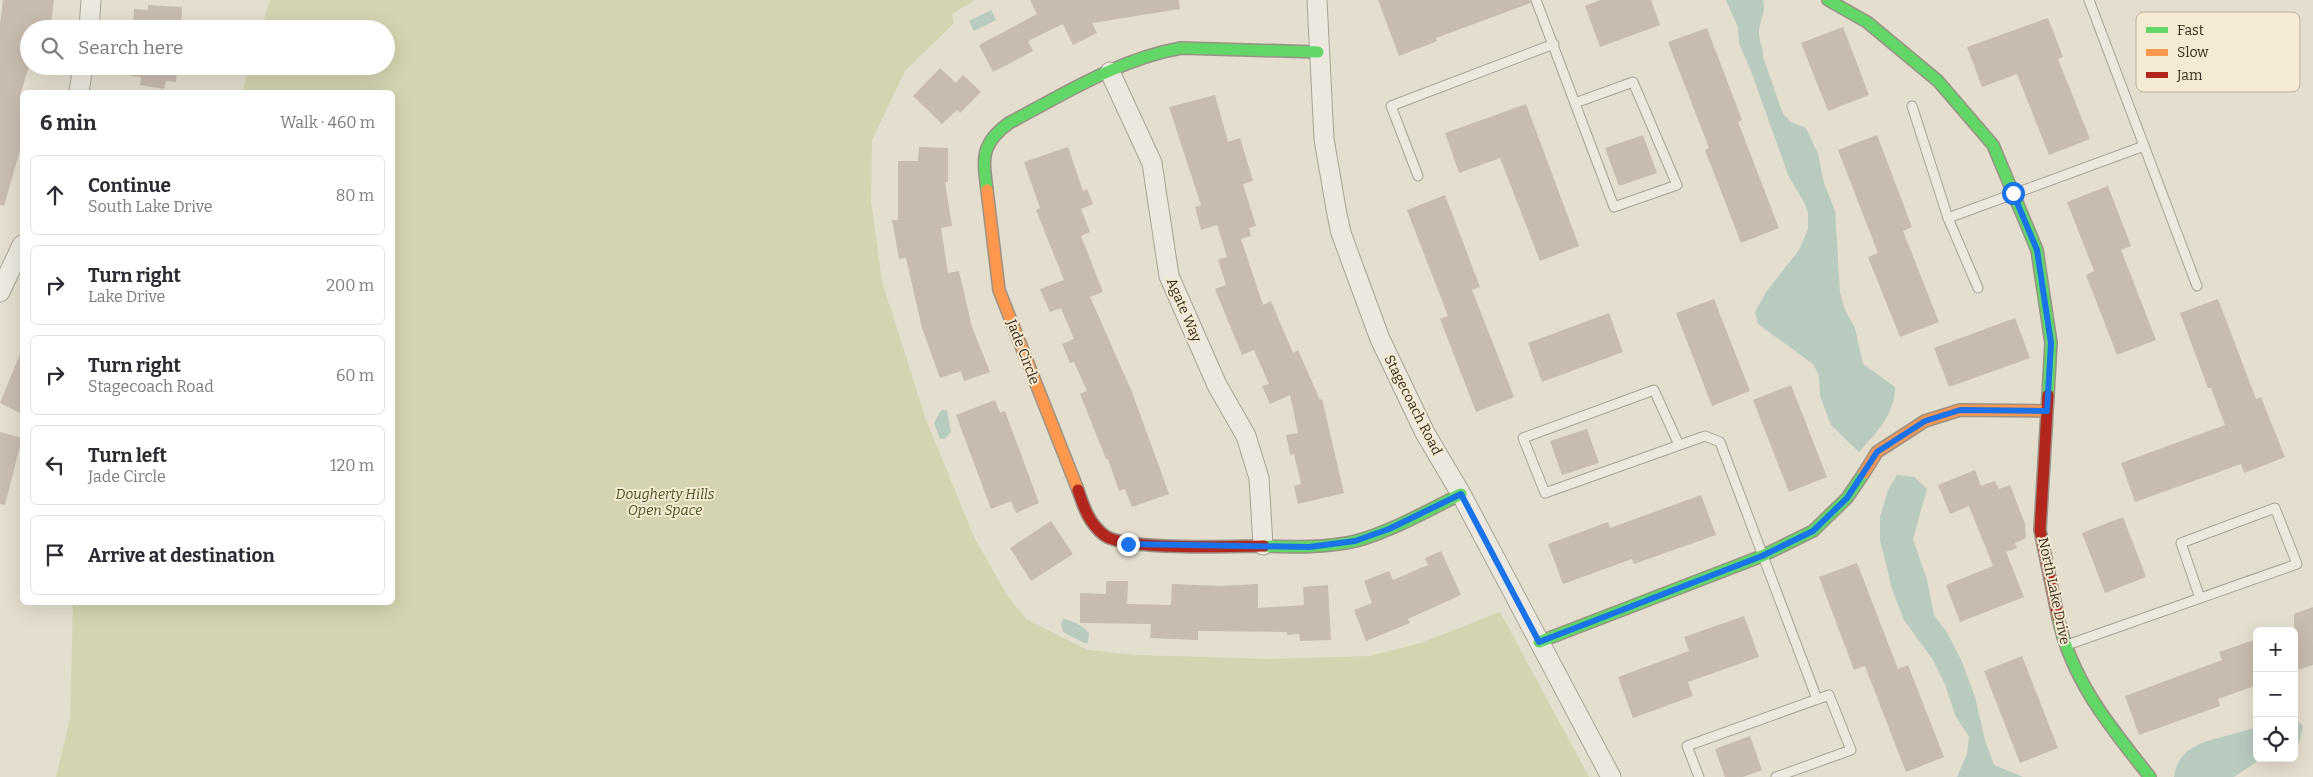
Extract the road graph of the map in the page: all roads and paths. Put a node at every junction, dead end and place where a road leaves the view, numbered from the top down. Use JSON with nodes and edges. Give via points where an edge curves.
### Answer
{"nodes":[{"id":1,"x":91,"y":0,"type":"edge"},
{"id":2,"x":1317,"y":0,"type":"edge"},
{"id":3,"x":1536,"y":0,"type":"edge"},
{"id":4,"x":1828,"y":0,"type":"edge"},
{"id":5,"x":2090,"y":0,"type":"edge"},
{"id":6,"x":90,"y":20,"type":"edge"},
{"id":7,"x":1554,"y":44,"type":"junction"},
{"id":8,"x":1318,"y":52,"type":"junction"},
{"id":9,"x":1110,"y":72,"type":"junction"},
{"id":10,"x":82,"y":75,"type":"edge"},
{"id":11,"x":79,"y":90,"type":"edge"},
{"id":12,"x":1575,"y":103,"type":"junction"},
{"id":13,"x":1912,"y":106,"type":"dead end"},
{"id":14,"x":2144,"y":146,"type":"junction"},
{"id":15,"x":1418,"y":176,"type":"dead end"},
{"id":16,"x":2013,"y":193,"type":"junction"},
{"id":17,"x":1948,"y":218,"type":"junction"},
{"id":18,"x":20,"y":249,"type":"edge"},
{"id":19,"x":2197,"y":286,"type":"dead end"},
{"id":20,"x":1978,"y":288,"type":"dead end"},
{"id":21,"x":0,"y":292,"type":"edge"},
{"id":22,"x":2047,"y":411,"type":"junction"},
{"id":23,"x":1679,"y":445,"type":"junction"},
{"id":24,"x":1461,"y":494,"type":"junction"},
{"id":25,"x":1263,"y":545,"type":"junction"},
{"id":26,"x":1762,"y":556,"type":"junction"},
{"id":27,"x":2200,"y":598,"type":"junction"},
{"id":28,"x":1539,"y":642,"type":"junction"},
{"id":29,"x":2064,"y":646,"type":"junction"},
{"id":30,"x":1817,"y":699,"type":"junction"},
{"id":31,"x":1611,"y":777,"type":"edge"},
{"id":32,"x":1699,"y":777,"type":"edge"},
{"id":33,"x":1776,"y":777,"type":"edge"},
{"id":34,"x":2150,"y":777,"type":"edge"}],
"edges":[{"from":1,"to":6,"type":"street"},
{"from":2,"to":8,"type":"street","name":"Stagecoach Road"},
{"from":3,"to":7,"type":"lane"},
{"from":4,"to":16,"type":"street","name":"North Lake Drive","via":[[1867,22],[1938,81],[1993,145]]},
{"from":5,"to":14,"type":"lane"},
{"from":7,"to":12,"type":"lane"},
{"from":7,"to":15,"type":"lane","via":[[1391,106]]},
{"from":8,"to":9,"type":"street","name":"Jade Circle","via":[[1180,48],[1150,54]]},
{"from":8,"to":24,"type":"street","name":"Stagecoach Road","via":[[1324,139],[1341,233],[1380,339],[1425,433]]},
{"from":9,"to":25,"type":"street","name":"Agate Way","via":[[1152,163],[1169,276],[1217,385],[1246,436],[1259,478]]},
{"from":9,"to":25,"type":"street","name":"Jade Circle","via":[[1009,123],[988,143],[983,159],[983,176],[999,290],[1090,522],[1106,537],[1128,544]]},
{"from":10,"to":11,"type":"street"},
{"from":12,"to":12,"type":"lane","via":[[1614,207],[1677,185],[1633,82]]},
{"from":13,"to":17,"type":"lane"},
{"from":14,"to":16,"type":"lane"},
{"from":14,"to":19,"type":"lane"},
{"from":16,"to":17,"type":"lane"},
{"from":16,"to":22,"type":"street","name":"North Lake Drive","via":[[2037,250],[2051,343]]},
{"from":17,"to":20,"type":"lane"},
{"from":18,"to":21,"type":"street"},
{"from":22,"to":26,"type":"street","via":[[1960,410],[1925,421],[1877,452],[1847,498],[1813,531]]},
{"from":22,"to":29,"type":"street","name":"North Lake Drive","via":[[2040,530]]},
{"from":23,"to":23,"type":"lane","via":[[1545,493],[1523,438],[1654,390]]},
{"from":23,"to":26,"type":"lane","via":[[1705,436],[1720,442]]},
{"from":24,"to":25,"type":"street","name":"Jade Circle","via":[[1389,529],[1355,541],[1309,547]]},
{"from":24,"to":28,"type":"street","name":"Stagecoach Road"},
{"from":26,"to":28,"type":"street"},
{"from":26,"to":30,"type":"lane"},
{"from":27,"to":27,"type":"lane","via":[[2297,564],[2275,508],[2181,542]]},
{"from":27,"to":29,"type":"lane"},
{"from":28,"to":31,"type":"street","name":"Stagecoach Road"},
{"from":29,"to":34,"type":"street","name":"North Lake Drive","via":[[2101,715]]},
{"from":30,"to":32,"type":"lane","via":[[1687,746]]},
{"from":30,"to":33,"type":"lane","via":[[1829,695],[1851,750]]}]}
